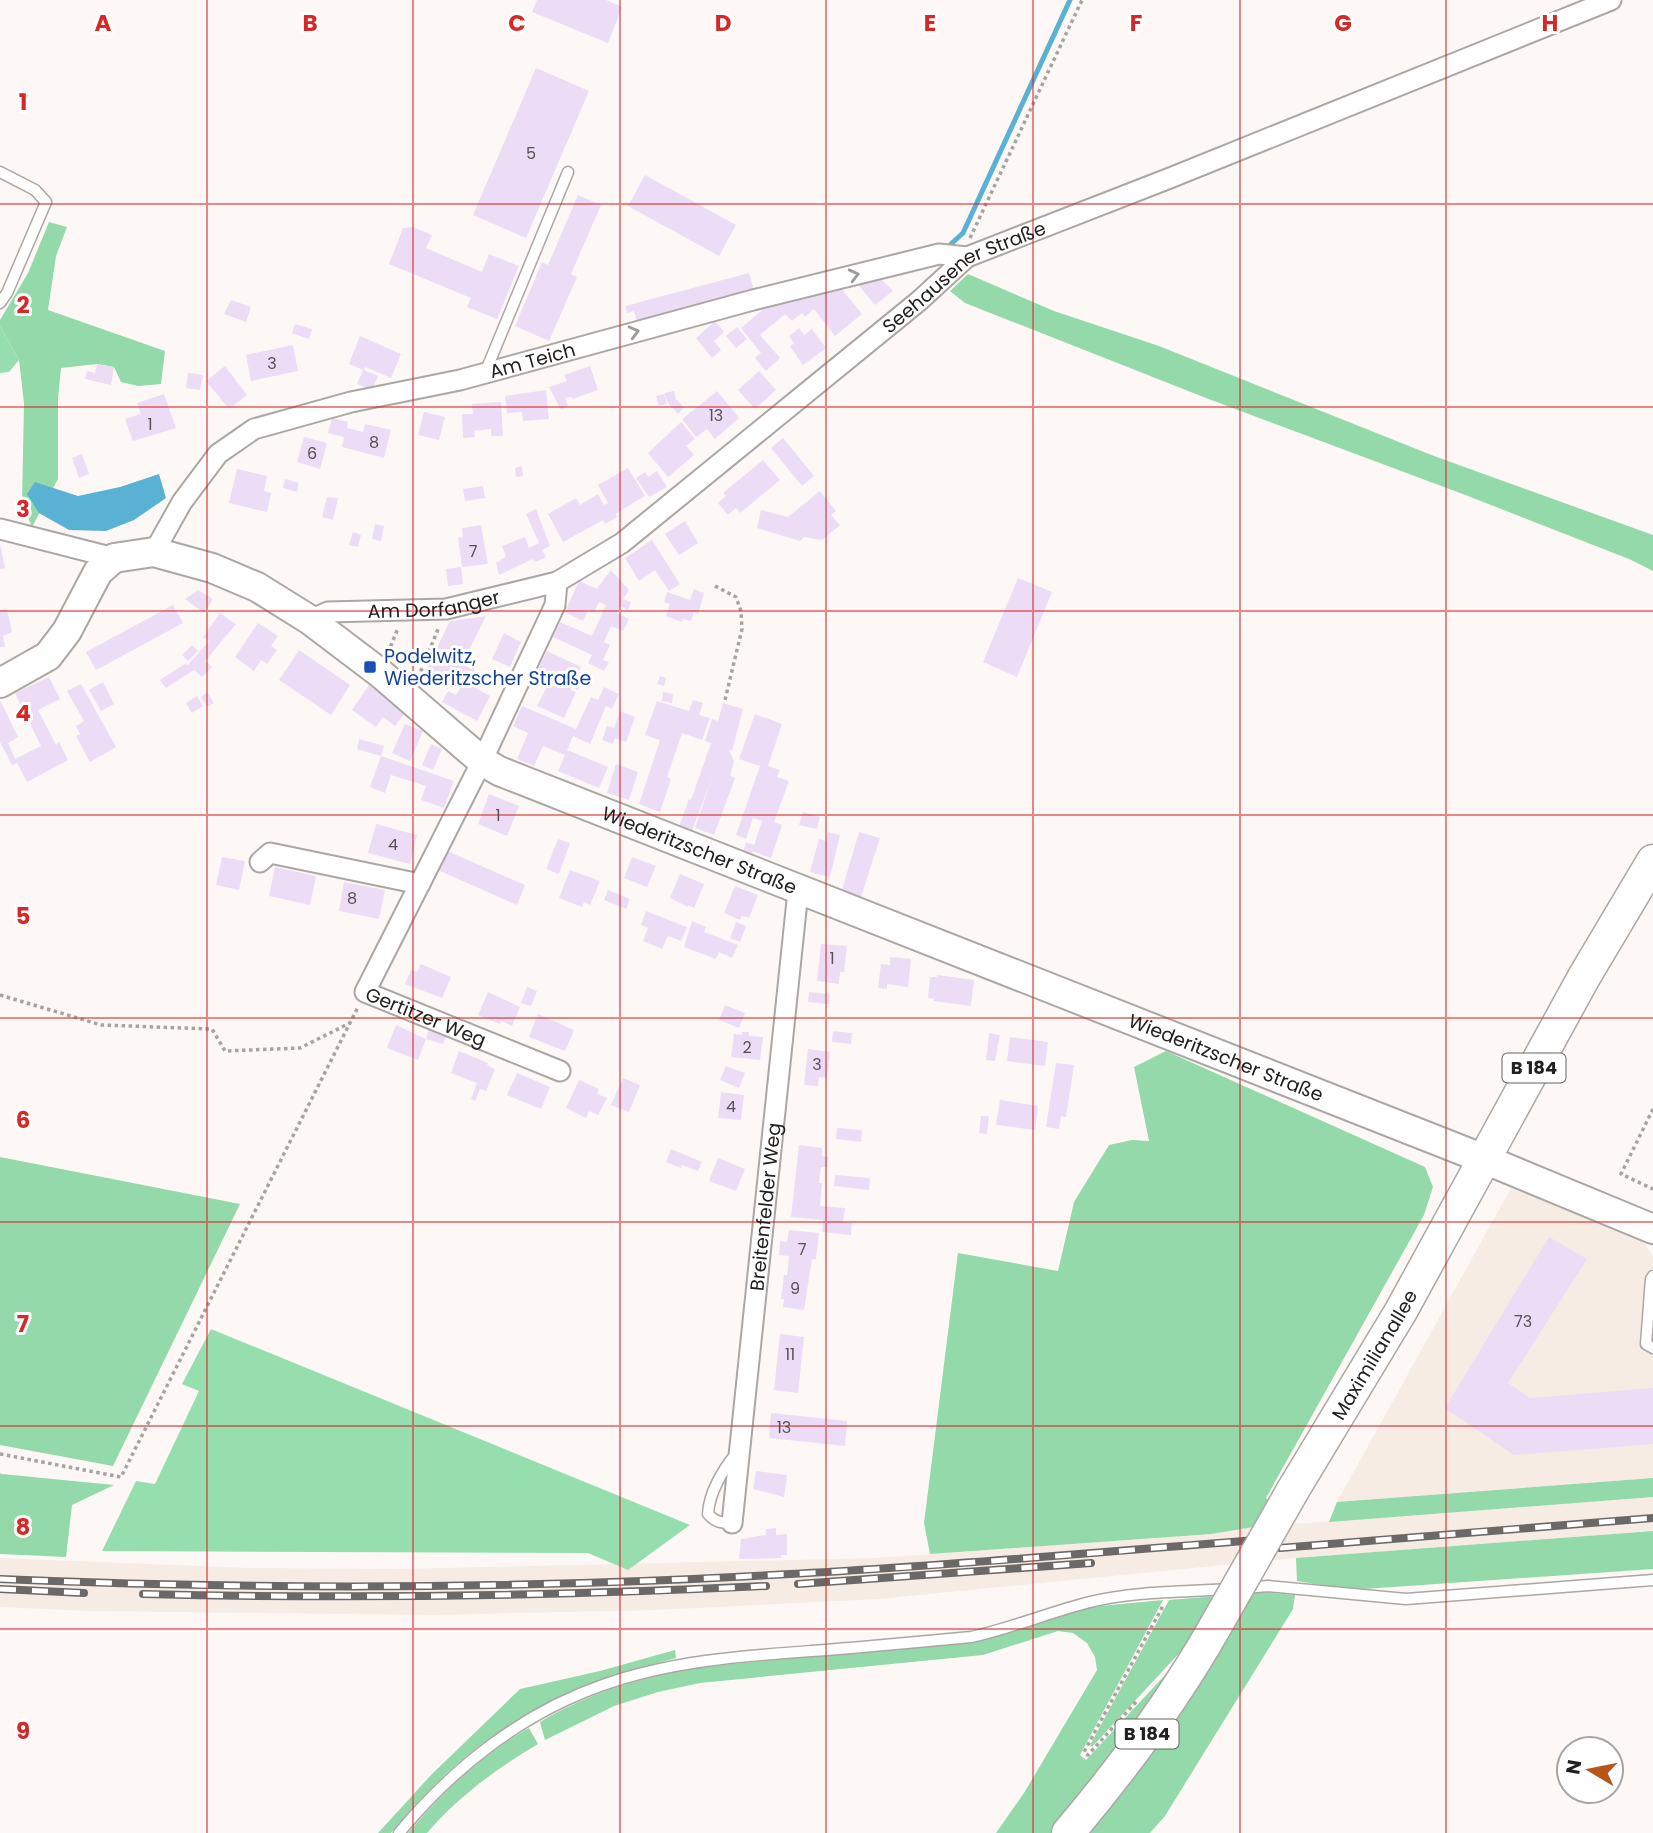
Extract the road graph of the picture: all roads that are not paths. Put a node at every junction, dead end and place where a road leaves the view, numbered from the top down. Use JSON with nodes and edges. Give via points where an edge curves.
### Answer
{"nodes":[{"id":1,"x":1611,"y":0,"type":"edge"},
{"id":2,"x":0,"y":172,"type":"edge"},
{"id":3,"x":568,"y":172,"type":"dead end"},
{"id":4,"x":967,"y":257,"type":"junction"},
{"id":5,"x":0,"y":303,"type":"edge"},
{"id":6,"x":485,"y":373,"type":"junction"},
{"id":7,"x":0,"y":529,"type":"edge"},
{"id":8,"x":154,"y":552,"type":"junction"},
{"id":9,"x":114,"y":558,"type":"junction"},
{"id":10,"x":557,"y":582,"type":"junction"},
{"id":11,"x":310,"y":620,"type":"junction"},
{"id":12,"x":0,"y":683,"type":"edge"},
{"id":13,"x":482,"y":761,"type":"junction"},
{"id":14,"x":1653,"y":861,"type":"edge"},
{"id":15,"x":260,"y":862,"type":"dead end"},
{"id":16,"x":420,"y":884,"type":"junction"},
{"id":17,"x":798,"y":891,"type":"junction"},
{"id":18,"x":560,"y":1071,"type":"dead end"},
{"id":19,"x":1484,"y":1159,"type":"junction"},
{"id":20,"x":1653,"y":1229,"type":"edge"},
{"id":21,"x":1653,"y":1276,"type":"edge"},
{"id":22,"x":1653,"y":1348,"type":"edge"},
{"id":23,"x":732,"y":1524,"type":"dead end"},
{"id":24,"x":1653,"y":1580,"type":"edge"},
{"id":25,"x":399,"y":1833,"type":"edge"},
{"id":26,"x":1068,"y":1833,"type":"edge"}],
"edges":[{"from":1,"to":4,"type":"street","name":"Seehausener Straße"},
{"from":2,"to":5,"type":"lane","via":[[36,190],[46,202]]},
{"from":3,"to":6,"type":"lane"},
{"from":6,"to":4,"type":"street","name":"Am Teich","one_way":true,"via":[[939,254]]},
{"from":4,"to":10,"type":"street","name":"Seehausener Straße","via":[[622,543]]},
{"from":6,"to":8,"type":"street","name":"Am Teich","via":[[254,429],[218,454],[182,502]]},
{"from":7,"to":9,"type":"street"},
{"from":8,"to":9,"type":"street","name":"Wiederitzscher Straße"},
{"from":8,"to":11,"type":"street","name":"Wiederitzscher Straße","via":[[257,587]]},
{"from":9,"to":12,"type":"street","via":[[98,572],[68,631],[48,656]]},
{"from":10,"to":11,"type":"street","name":"Am Dorfanger","via":[[446,609],[328,611]]},
{"from":10,"to":13,"type":"street","via":[[555,605]]},
{"from":11,"to":13,"type":"street","name":"Wiederitzscher Straße"},
{"from":13,"to":16,"type":"street","name":"Gertitzer Weg"},
{"from":13,"to":17,"type":"street","name":"Wiederitzscher Straße","via":[[499,772]]},
{"from":14,"to":19,"type":"main road","name":"Maximilianallee","number":"B 184"},
{"from":15,"to":16,"type":"street","via":[[270,853]]},
{"from":16,"to":18,"type":"street","name":"Gertitzer Weg","via":[[365,992]]},
{"from":17,"to":19,"type":"street","name":"Wiederitzscher Straße"},
{"from":17,"to":23,"type":"street","name":"Breitenfelder Weg"},
{"from":19,"to":20,"type":"street","name":"Wiederitzscher Straße"},
{"from":19,"to":26,"type":"main road","name":"Maximilianallee","number":"B 184","bridge":true,"via":[[1401,1311],[1166,1708]]},
{"from":21,"to":22,"type":"lane","via":[[1646,1344]]},
{"from":24,"to":25,"type":"lane","via":[[1406,1599],[1268,1586],[1167,1593],[1090,1602],[971,1637],[741,1656],[651,1671],[560,1703],[505,1735],[441,1786]]}]}
